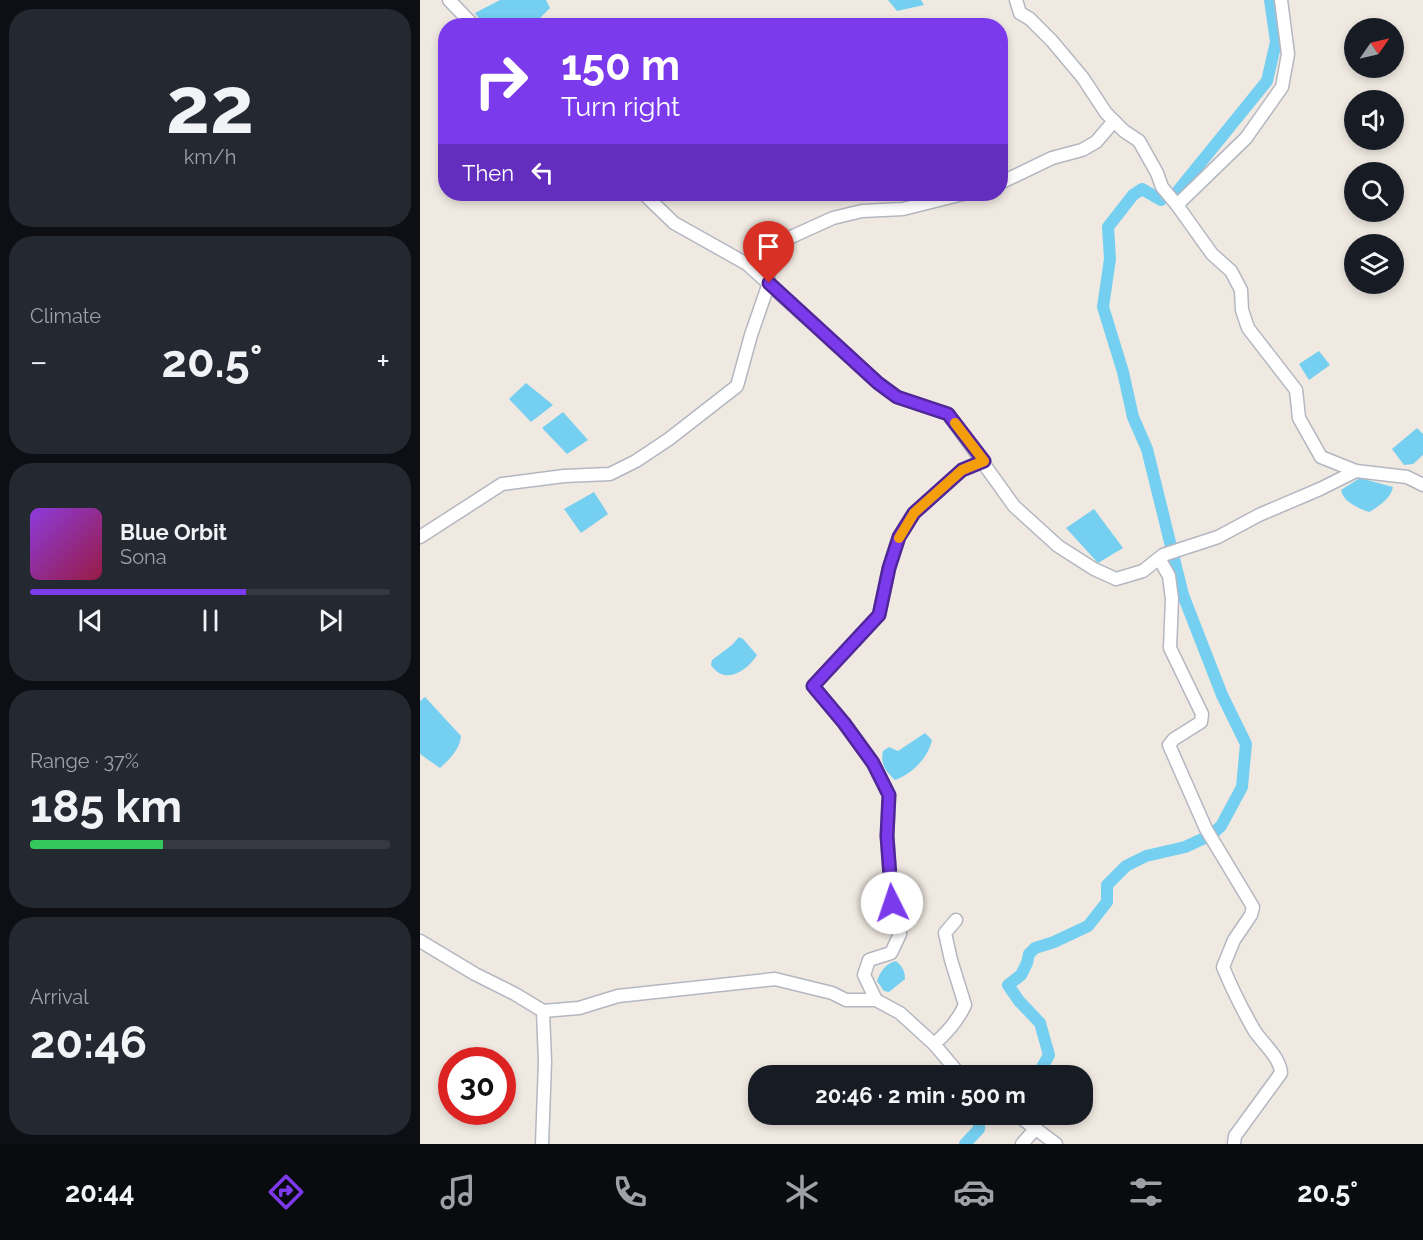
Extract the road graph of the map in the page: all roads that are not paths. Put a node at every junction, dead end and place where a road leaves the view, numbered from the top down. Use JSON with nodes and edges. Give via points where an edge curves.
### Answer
{"nodes":[{"id":1,"x":449,"y":0,"type":"edge"},
{"id":2,"x":1016,"y":0,"type":"edge"},
{"id":3,"x":1281,"y":0,"type":"edge"},
{"id":4,"x":466,"y":18,"type":"edge"},
{"id":5,"x":1114,"y":121,"type":"junction"},
{"id":6,"x":1008,"y":179,"type":"edge"},
{"id":7,"x":651,"y":201,"type":"edge"},
{"id":8,"x":933,"y":201,"type":"edge"},
{"id":9,"x":1176,"y":205,"type":"junction"},
{"id":10,"x":769,"y":283,"type":"junction"},
{"id":11,"x":984,"y":461,"type":"junction"},
{"id":12,"x":1356,"y":471,"type":"junction"},
{"id":13,"x":1423,"y":485,"type":"edge"},
{"id":14,"x":420,"y":537,"type":"edge"},
{"id":15,"x":1160,"y":560,"type":"junction"},
{"id":16,"x":956,"y":920,"type":"dead end"},
{"id":17,"x":420,"y":941,"type":"edge"},
{"id":18,"x":876,"y":1000,"type":"junction"},
{"id":19,"x":543,"y":1011,"type":"junction"},
{"id":20,"x":934,"y":1044,"type":"junction"},
{"id":21,"x":952,"y":1065,"type":"edge"},
{"id":22,"x":1032,"y":1125,"type":"edge"},
{"id":23,"x":1036,"y":1128,"type":"junction"},
{"id":24,"x":542,"y":1144,"type":"edge"},
{"id":25,"x":1022,"y":1144,"type":"edge"},
{"id":26,"x":1056,"y":1144,"type":"edge"},
{"id":27,"x":1234,"y":1144,"type":"edge"}],
"edges":[{"from":1,"to":4,"type":"street"},
{"from":2,"to":5,"type":"street","via":[[1020,13],[1052,41]]},
{"from":3,"to":9,"type":"street","via":[[1288,54],[1282,87],[1246,138]]},
{"from":5,"to":6,"type":"street","via":[[1096,142],[1082,150],[1052,158]]},
{"from":5,"to":9,"type":"street","via":[[1139,141],[1162,187]]},
{"from":7,"to":10,"type":"street","via":[[674,223],[747,264]]},
{"from":8,"to":10,"type":"street","via":[[832,218],[790,237],[767,262]]},
{"from":9,"to":12,"type":"street","via":[[1212,254],[1231,271],[1241,290],[1248,328],[1296,390],[1299,418],[1321,457]]},
{"from":10,"to":11,"type":"street","via":[[887,390],[948,414]]},
{"from":10,"to":14,"type":"street","via":[[737,387],[669,439],[610,474],[502,484]]},
{"from":11,"to":15,"type":"street","via":[[1014,506],[1058,546],[1094,569],[1116,579],[1143,571]]},
{"from":11,"to":18,"type":"street","via":[[962,470],[914,513],[899,537],[879,615],[813,686],[873,763],[889,795],[887,836],[892,903],[900,934],[891,953],[869,960],[864,975]]},
{"from":12,"to":13,"type":"street","via":[[1407,477]]},
{"from":12,"to":15,"type":"street","via":[[1218,537],[1163,555]]},
{"from":15,"to":27,"type":"street","via":[[1169,576],[1172,599],[1170,648],[1202,714],[1201,722],[1169,745],[1206,829],[1253,907],[1223,967],[1234,996],[1281,1065],[1281,1073],[1235,1136]]},
{"from":16,"to":20,"type":"street","via":[[945,933],[965,1005]]},
{"from":17,"to":19,"type":"street"},
{"from":18,"to":19,"type":"street","via":[[846,1000],[776,978],[618,996],[579,1008]]},
{"from":18,"to":20,"type":"street","via":[[900,1013]]},
{"from":19,"to":24,"type":"street"},
{"from":20,"to":21,"type":"street"},
{"from":22,"to":23,"type":"street"},
{"from":23,"to":25,"type":"street"},
{"from":23,"to":26,"type":"street"}]}
